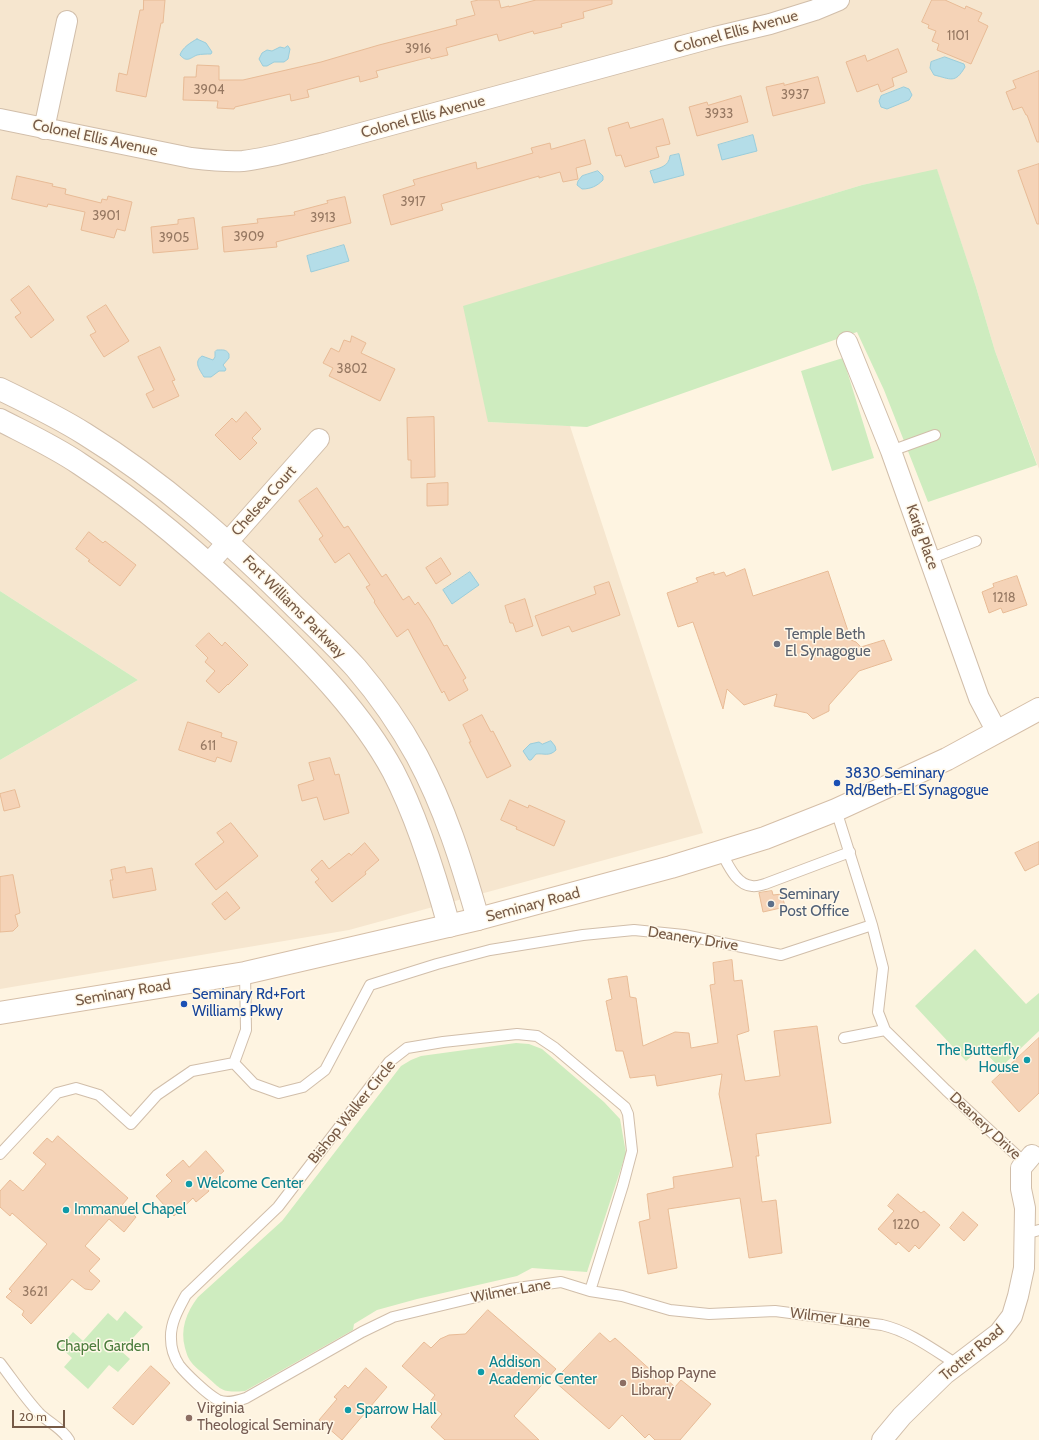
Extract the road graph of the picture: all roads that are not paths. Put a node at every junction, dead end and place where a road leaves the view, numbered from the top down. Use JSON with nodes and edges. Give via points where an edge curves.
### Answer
{"nodes":[{"id":1,"x":839,"y":0,"type":"edge"},
{"id":2,"x":67,"y":21,"type":"dead end"},
{"id":3,"x":0,"y":119,"type":"edge"},
{"id":4,"x":44,"y":129,"type":"junction"},
{"id":5,"x":847,"y":342,"type":"dead end"},
{"id":6,"x":0,"y":389,"type":"edge"},
{"id":7,"x":0,"y":420,"type":"edge"},
{"id":8,"x":935,"y":435,"type":"dead end"},
{"id":9,"x":319,"y":439,"type":"dead end"},
{"id":10,"x":891,"y":451,"type":"junction"},
{"id":11,"x":228,"y":541,"type":"junction"},
{"id":12,"x":976,"y":541,"type":"dead end"},
{"id":13,"x":929,"y":559,"type":"junction"},
{"id":14,"x":209,"y":563,"type":"junction"},
{"id":15,"x":1039,"y":709,"type":"edge"},
{"id":16,"x":997,"y":732,"type":"junction"},
{"id":17,"x":836,"y":810,"type":"junction"},
{"id":18,"x":721,"y":852,"type":"junction"},
{"id":19,"x":850,"y":852,"type":"junction"},
{"id":20,"x":478,"y":919,"type":"junction"},
{"id":21,"x":872,"y":925,"type":"junction"},
{"id":22,"x":449,"y":926,"type":"junction"},
{"id":23,"x":245,"y":973,"type":"junction"},
{"id":24,"x":0,"y":1013,"type":"edge"},
{"id":25,"x":885,"y":1030,"type":"junction"},
{"id":26,"x":844,"y":1038,"type":"dead end"},
{"id":27,"x":234,"y":1063,"type":"junction"},
{"id":28,"x":0,"y":1154,"type":"edge"},
{"id":29,"x":1032,"y":1155,"type":"edge"},
{"id":30,"x":1032,"y":1232,"type":"edge"},
{"id":31,"x":590,"y":1291,"type":"junction"},
{"id":32,"x":173,"y":1323,"type":"joint"},
{"id":33,"x":0,"y":1364,"type":"edge"},
{"id":34,"x":958,"y":1365,"type":"junction"},
{"id":35,"x":70,"y":1440,"type":"edge"},
{"id":36,"x":882,"y":1440,"type":"edge"}],
"edges":[{"from":1,"to":4,"type":"street","name":"Colonel Ellis Avenue","via":[[770,24],[368,132],[243,161],[191,158]]},
{"from":2,"to":4,"type":"street"},
{"from":3,"to":4,"type":"street","name":"Colonel Ellis Avenue"},
{"from":5,"to":10,"type":"street","name":"Karig Place"},
{"from":6,"to":11,"type":"street","name":"Fort Williams Parkway","via":[[44,411],[111,451],[159,484]]},
{"from":7,"to":14,"type":"street","name":"Fort Williams Parkway","via":[[79,463],[115,487]]},
{"from":8,"to":10,"type":"lane"},
{"from":9,"to":11,"type":"street","name":"Chelsea Court"},
{"from":10,"to":13,"type":"street","name":"Karig Place"},
{"from":11,"to":14,"type":"street","name":"Chelsea Court"},
{"from":11,"to":20,"type":"street","name":"Fort Williams Parkway","via":[[356,668],[392,715],[417,756],[436,795],[455,844]]},
{"from":12,"to":13,"type":"lane"},
{"from":13,"to":16,"type":"street","name":"Karig Place","via":[[979,698]]},
{"from":14,"to":22,"type":"street","name":"Fort Williams Parkway","via":[[340,694],[375,743],[408,802]]},
{"from":15,"to":16,"type":"street","name":"Seminary Road"},
{"from":16,"to":17,"type":"street","name":"Seminary Road","via":[[941,762]]},
{"from":17,"to":18,"type":"street","name":"Seminary Road"},
{"from":17,"to":19,"type":"lane"},
{"from":18,"to":19,"type":"lane","via":[[736,877],[752,886],[765,884]]},
{"from":18,"to":20,"type":"street","name":"Seminary Road"},
{"from":19,"to":21,"type":"lane"},
{"from":20,"to":22,"type":"street","name":"Seminary Road"},
{"from":21,"to":25,"type":"lane","name":"Deanery Drive","via":[[883,968],[878,1012]]},
{"from":21,"to":27,"type":"lane","name":"Deanery Drive","via":[[781,955],[684,935],[634,930],[583,935],[490,950],[370,985],[325,1070],[303,1087],[279,1093],[254,1084]]},
{"from":22,"to":23,"type":"street","name":"Seminary Road"},
{"from":23,"to":24,"type":"street","name":"Seminary Road"},
{"from":23,"to":27,"type":"lane","via":[[246,1030]]},
{"from":25,"to":26,"type":"lane"},
{"from":25,"to":29,"type":"lane","name":"Deanery Drive","via":[[946,1090]]},
{"from":27,"to":28,"type":"lane","via":[[192,1071],[156,1095],[131,1124],[99,1095],[76,1088],[56,1093]]},
{"from":29,"to":30,"type":"street","name":"Trotter Road","via":[[1021,1168],[1020,1189]]},
{"from":30,"to":34,"type":"street","name":"Trotter Road","via":[[1012,1316],[999,1333]]},
{"from":31,"to":32,"type":"lane","name":"Wilmer Lane","via":[[560,1282],[480,1295],[393,1317],[246,1398],[231,1402],[219,1400],[208,1394],[180,1365],[173,1353],[170,1338]]},
{"from":31,"to":32,"type":"lane","name":"Bishop Walker Circle","via":[[632,1152],[628,1114],[625,1107],[556,1048],[537,1036],[517,1034],[407,1048],[389,1062],[278,1207],[186,1295]]},
{"from":31,"to":34,"type":"lane","name":"Wilmer Lane","via":[[622,1296],[670,1310],[709,1314],[775,1311],[882,1324],[904,1332]]},
{"from":33,"to":35,"type":"lane","via":[[40,1414],[65,1433]]},
{"from":34,"to":36,"type":"street","name":"Trotter Road","via":[[945,1374],[902,1416]]}]}
